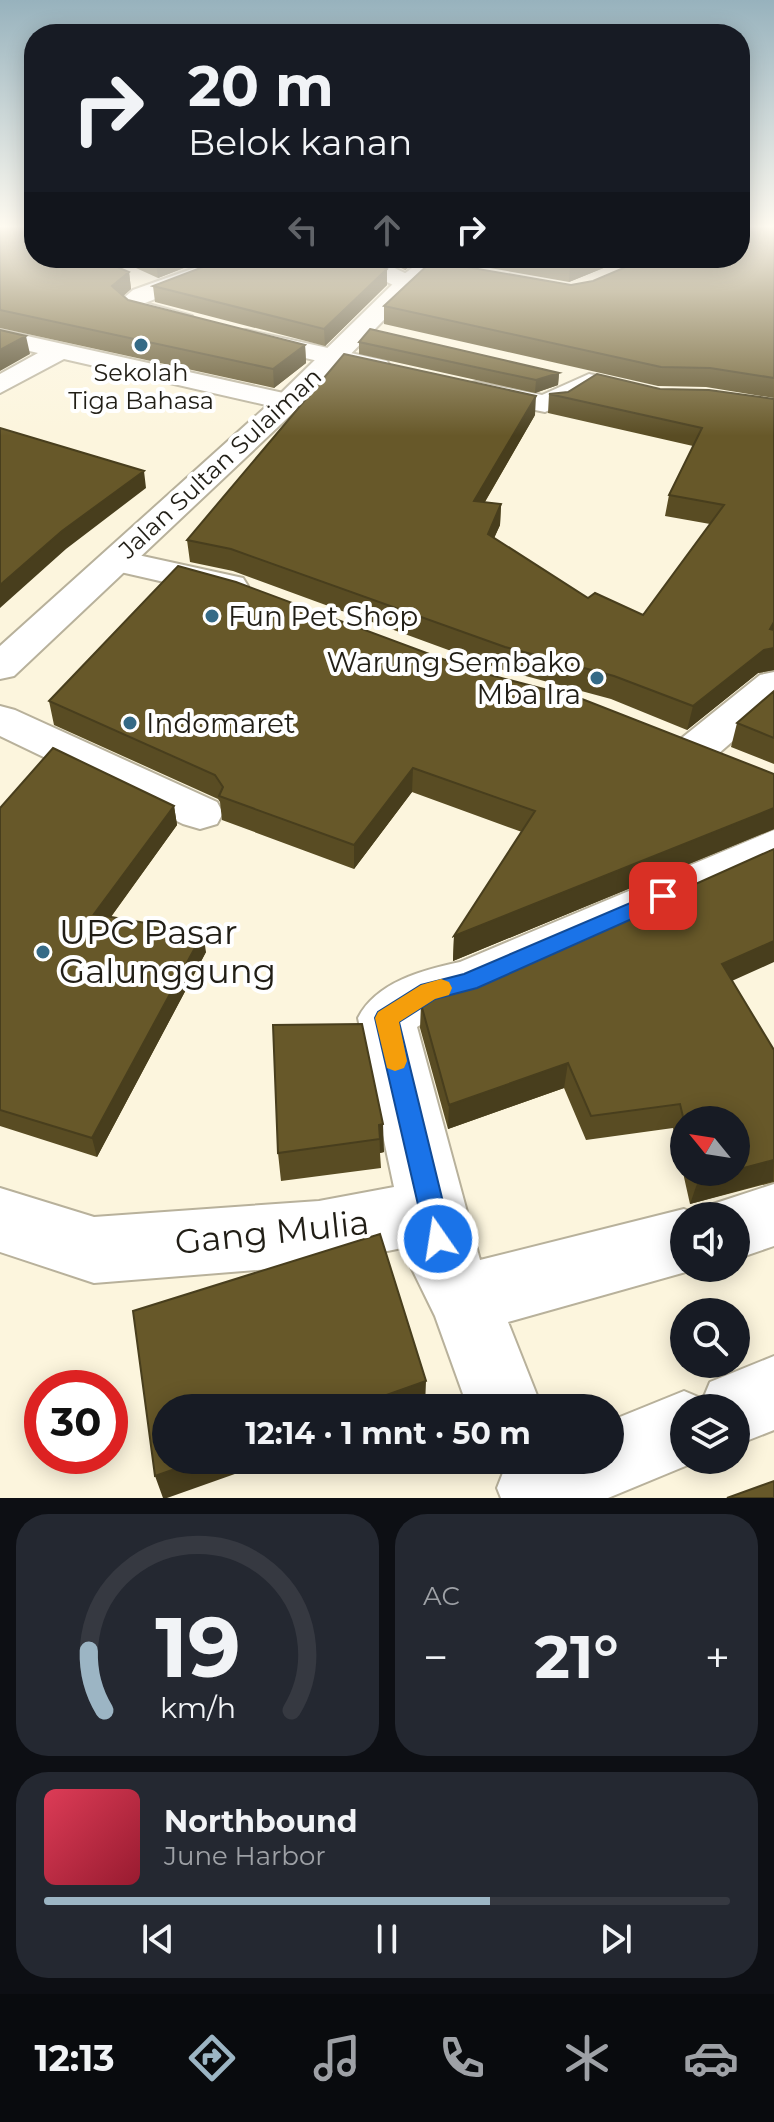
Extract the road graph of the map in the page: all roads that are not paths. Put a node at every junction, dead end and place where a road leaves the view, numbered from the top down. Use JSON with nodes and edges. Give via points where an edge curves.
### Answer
{"nodes":[{"id":1,"x":141,"y":296,"type":"edge"},
{"id":2,"x":411,"y":296,"type":"edge"},
{"id":3,"x":199,"y":325,"type":"edge"},
{"id":4,"x":229,"y":332,"type":"edge"},
{"id":5,"x":0,"y":337,"type":"edge"},
{"id":6,"x":62,"y":350,"type":"junction"},
{"id":7,"x":333,"y":359,"type":"junction"},
{"id":8,"x":411,"y":375,"type":"edge"},
{"id":9,"x":556,"y":375,"type":"edge"},
{"id":10,"x":0,"y":385,"type":"edge"},
{"id":11,"x":457,"y":386,"type":"edge"},
{"id":12,"x":288,"y":402,"type":"junction"},
{"id":13,"x":115,"y":561,"type":"junction"},
{"id":14,"x":267,"y":598,"type":"edge"},
{"id":15,"x":0,"y":667,"type":"edge"},
{"id":16,"x":774,"y":684,"type":"edge"},
{"id":17,"x":0,"y":719,"type":"edge"},
{"id":18,"x":734,"y":767,"type":"edge"},
{"id":19,"x":200,"y":813,"type":"dead end"},
{"id":20,"x":774,"y":847,"type":"edge"},
{"id":21,"x":432,"y":1211,"type":"junction"},
{"id":22,"x":774,"y":1215,"type":"edge"},
{"id":23,"x":0,"y":1220,"type":"edge"},
{"id":24,"x":750,"y":1223,"type":"edge"},
{"id":25,"x":670,"y":1246,"type":"edge"},
{"id":26,"x":464,"y":1299,"type":"junction"},
{"id":27,"x":774,"y":1393,"type":"edge"},
{"id":28,"x":500,"y":1394,"type":"edge"},
{"id":29,"x":750,"y":1402,"type":"edge"},
{"id":30,"x":670,"y":1435,"type":"edge"},
{"id":31,"x":624,"y":1453,"type":"edge"},
{"id":32,"x":560,"y":1474,"type":"edge"},
{"id":33,"x":534,"y":1482,"type":"edge"}],
"edges":[{"from":1,"to":3,"type":"street","via":[[130,303],[133,307]]},
{"from":2,"to":7,"type":"street","name":"Jalan Sultan Sulaiman","via":[[378,332]]},
{"from":4,"to":7,"type":"street"},
{"from":5,"to":6,"type":"street"},
{"from":6,"to":10,"type":"street"},
{"from":6,"to":12,"type":"street"},
{"from":7,"to":8,"type":"street"},
{"from":7,"to":12,"type":"street","name":"Jalan Sultan Sulaiman"},
{"from":9,"to":11,"type":"street","via":[[600,384],[545,404]]},
{"from":12,"to":13,"type":"street","name":"Jalan Sultan Sulaiman"},
{"from":13,"to":14,"type":"street","via":[[219,582]]},
{"from":13,"to":15,"type":"street","name":"Jalan Sultan Sulaiman"},
{"from":16,"to":18,"type":"street","via":[[680,745]]},
{"from":17,"to":19,"type":"street"},
{"from":20,"to":21,"type":"street","via":[[469,982],[429,991],[386,1018]]},
{"from":21,"to":23,"type":"street","name":"Gang Mulia","via":[[319,1233],[94,1250]]},
{"from":21,"to":26,"type":"street","via":[[445,1267]]},
{"from":22,"to":24,"type":"street"},
{"from":25,"to":26,"type":"street"},
{"from":26,"to":28,"type":"street"},
{"from":27,"to":29,"type":"street"},
{"from":30,"to":31,"type":"street"},
{"from":32,"to":33,"type":"street"}]}
